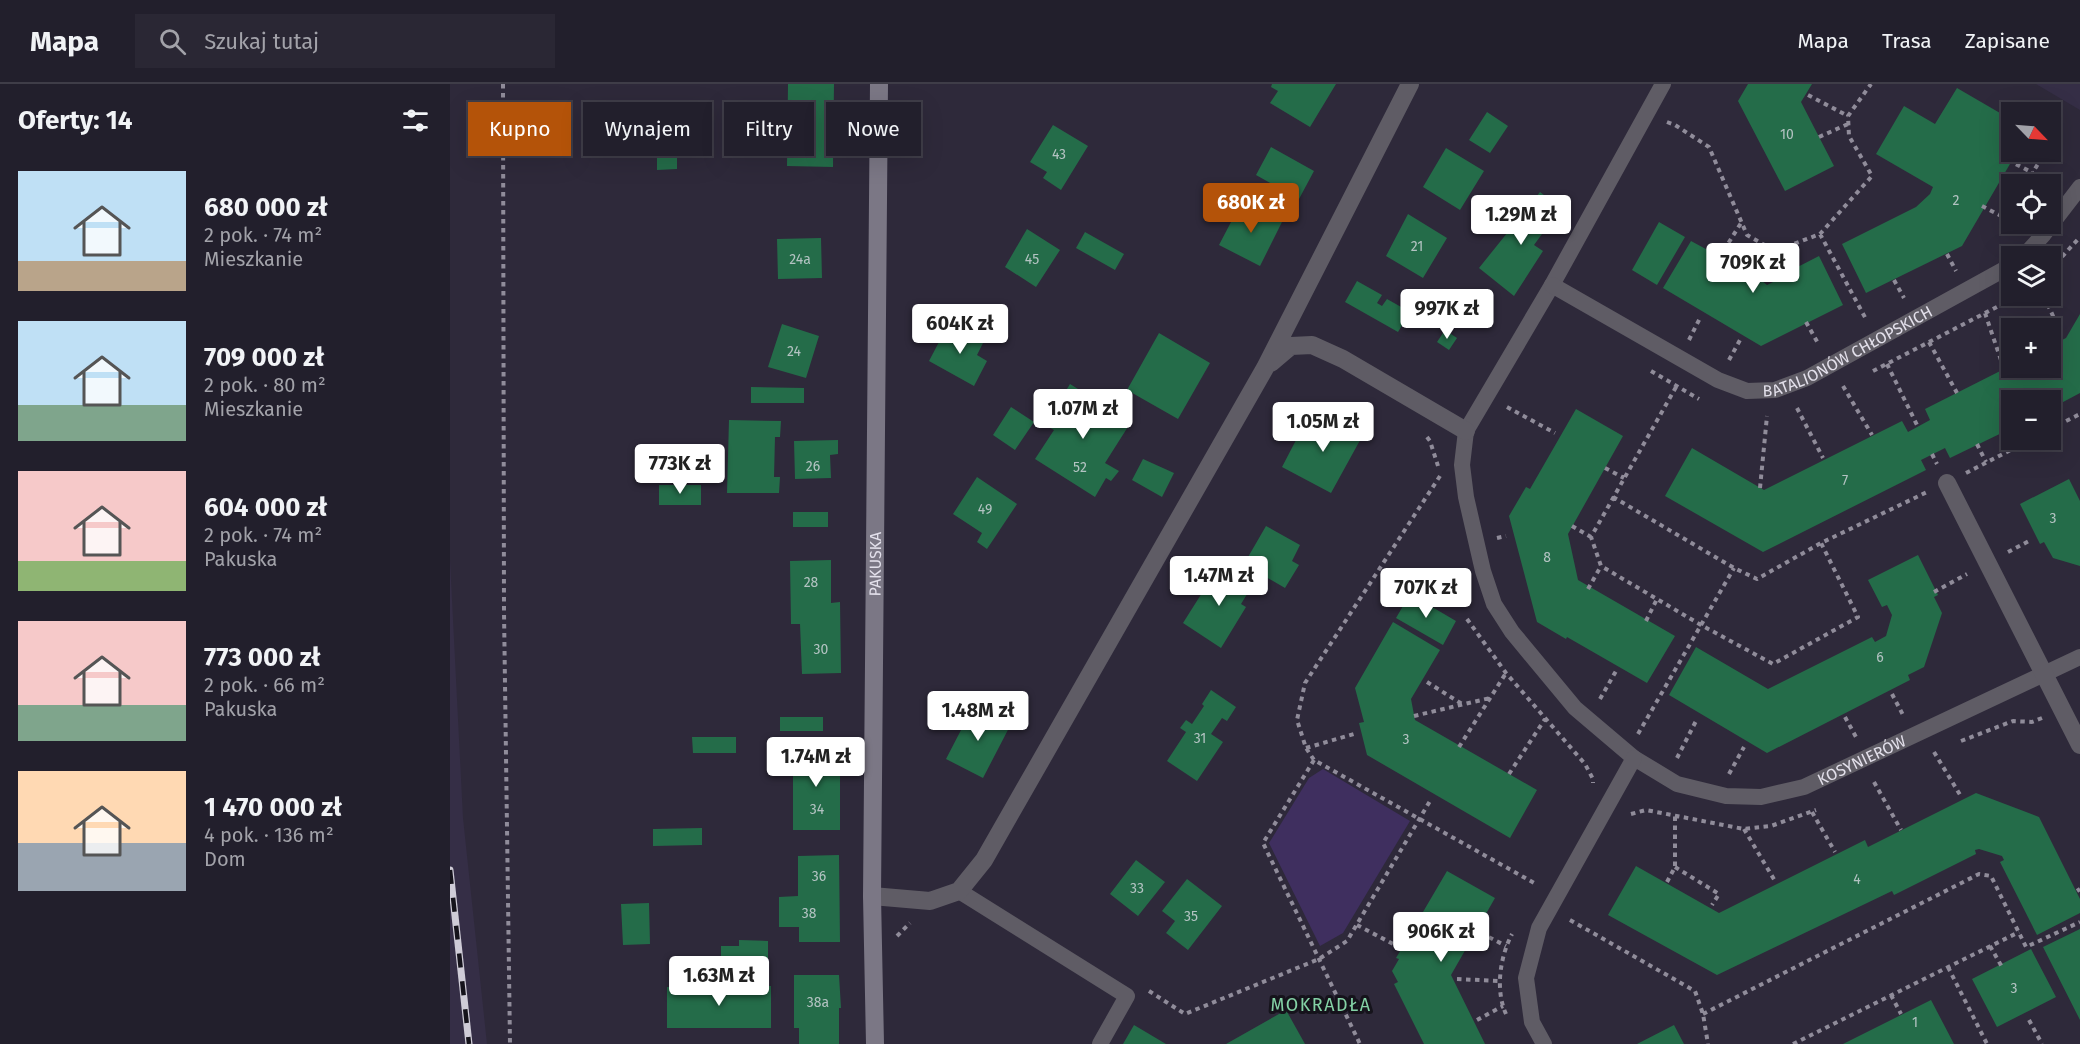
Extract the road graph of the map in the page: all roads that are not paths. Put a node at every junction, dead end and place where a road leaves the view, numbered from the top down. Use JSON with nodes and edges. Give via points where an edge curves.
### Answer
{"nodes":[{"id":1,"x":879,"y":84,"type":"edge"},
{"id":2,"x":1410,"y":84,"type":"edge"},
{"id":3,"x":1663,"y":84,"type":"edge"},
{"id":4,"x":2080,"y":187,"type":"edge"},
{"id":5,"x":2033,"y":246,"type":"edge"},
{"id":6,"x":2001,"y":272,"type":"edge"},
{"id":7,"x":1552,"y":285,"type":"junction"},
{"id":8,"x":1265,"y":368,"type":"junction"},
{"id":9,"x":1466,"y":431,"type":"junction"},
{"id":10,"x":1947,"y":483,"type":"road end"},
{"id":11,"x":2080,"y":657,"type":"edge"},
{"id":12,"x":2044,"y":675,"type":"junction"},
{"id":13,"x":2080,"y":745,"type":"edge"},
{"id":14,"x":1634,"y":758,"type":"junction"},
{"id":15,"x":959,"y":891,"type":"junction"},
{"id":16,"x":872,"y":896,"type":"junction"},
{"id":17,"x":875,"y":1044,"type":"edge"},
{"id":18,"x":1100,"y":1044,"type":"edge"},
{"id":19,"x":1544,"y":1044,"type":"edge"}],
"edges":[{"from":1,"to":16,"type":"street","name":"PAKUSKA"},
{"from":2,"to":8,"type":"street"},
{"from":3,"to":7,"type":"lane","name":"KOSYNIERÓW"},
{"from":4,"to":5,"type":"lane"},
{"from":6,"to":7,"type":"lane","name":"BATALIONÓW CHŁOPSKICH","via":[[1807,378],[1775,390],[1747,391],[1718,380]]},
{"from":7,"to":9,"type":"lane","name":"KOSYNIERÓW"},
{"from":8,"to":9,"type":"street","via":[[1291,346],[1312,345]]},
{"from":8,"to":15,"type":"street","via":[[984,860]]},
{"from":9,"to":14,"type":"lane","name":"KOSYNIERÓW","via":[[1462,465],[1466,497],[1494,604],[1512,632],[1575,708]]},
{"from":10,"to":12,"type":"street"},
{"from":11,"to":12,"type":"lane","name":"KOSYNIERÓW"},
{"from":12,"to":13,"type":"street"},
{"from":12,"to":14,"type":"lane","name":"KOSYNIERÓW","via":[[1804,787],[1761,797],[1726,796],[1677,784]]},
{"from":14,"to":19,"type":"lane","via":[[1539,928],[1526,978],[1533,1022]]},
{"from":15,"to":16,"type":"street","via":[[930,901]]},
{"from":15,"to":18,"type":"lane","via":[[1127,996]]},
{"from":16,"to":17,"type":"street","name":"PAKUSKA"}]}
